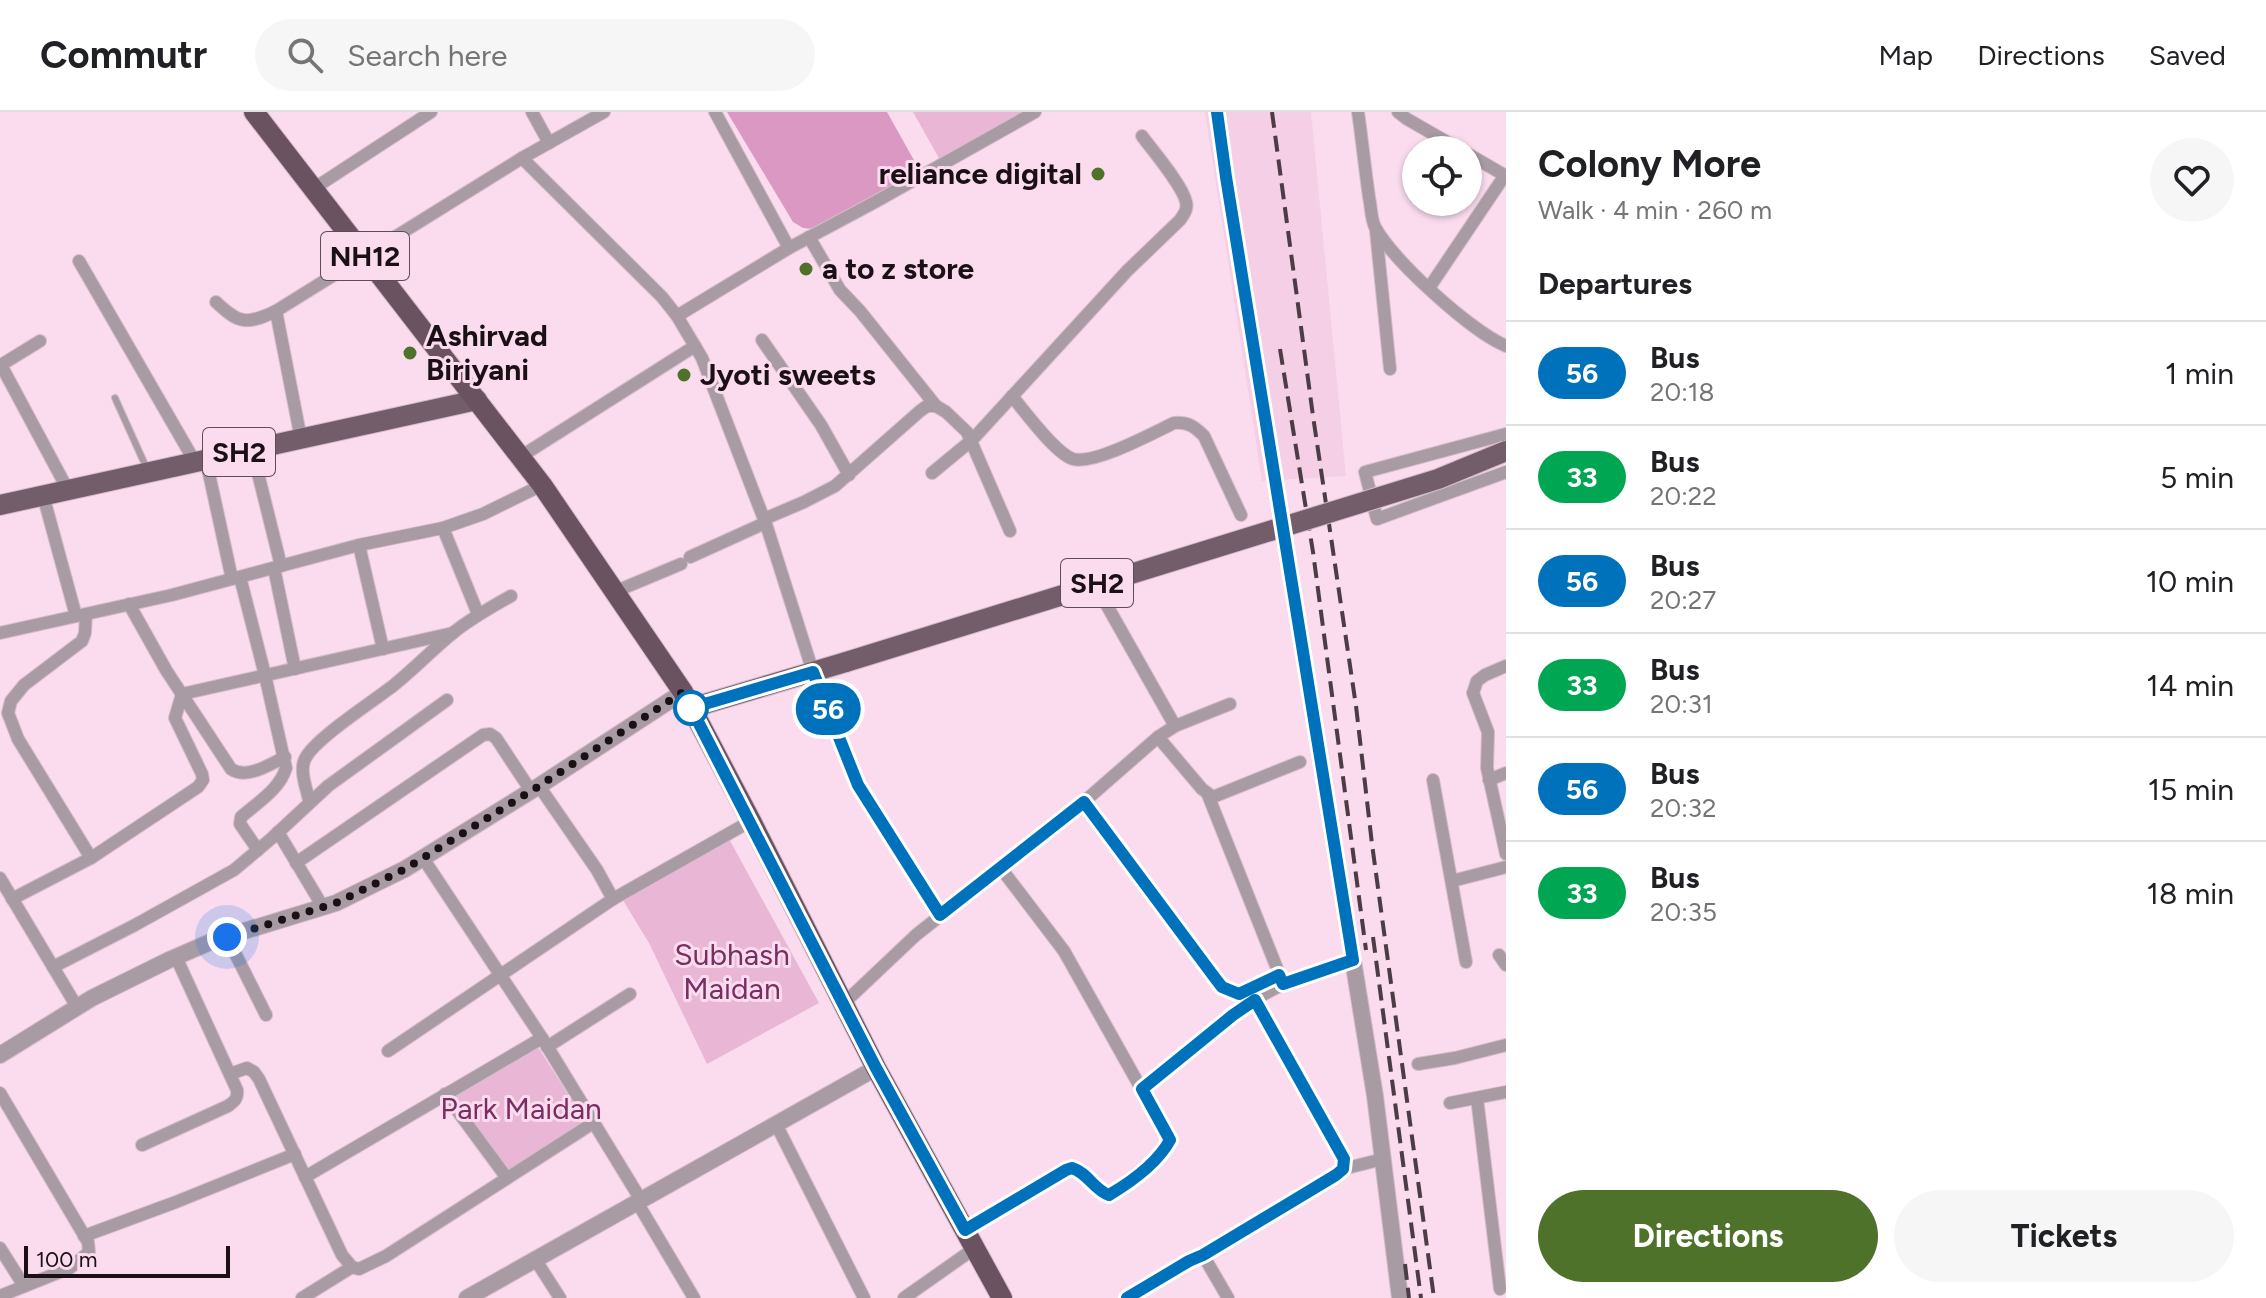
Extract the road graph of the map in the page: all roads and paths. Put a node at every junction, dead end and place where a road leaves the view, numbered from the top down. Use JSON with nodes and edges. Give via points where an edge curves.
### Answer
{"nodes":[{"id":1,"x":254,"y":112,"type":"edge"},
{"id":2,"x":431,"y":112,"type":"edge"},
{"id":3,"x":532,"y":112,"type":"edge"},
{"id":4,"x":604,"y":112,"type":"edge"},
{"id":5,"x":715,"y":112,"type":"edge"},
{"id":6,"x":1035,"y":112,"type":"edge"},
{"id":7,"x":1217,"y":112,"type":"edge"},
{"id":8,"x":1358,"y":112,"type":"edge"},
{"id":9,"x":1398,"y":112,"type":"edge"},
{"id":10,"x":1142,"y":136,"type":"dead end"},
{"id":11,"x":1437,"y":136,"type":"edge"},
{"id":12,"x":549,"y":143,"type":"junction"},
{"id":13,"x":522,"y":158,"type":"junction"},
{"id":14,"x":1482,"y":162,"type":"edge"},
{"id":15,"x":1506,"y":176,"type":"edge"},
{"id":16,"x":313,"y":189,"type":"junction"},
{"id":17,"x":1376,"y":228,"type":"junction"},
{"id":18,"x":809,"y":237,"type":"junction"},
{"id":19,"x":789,"y":248,"type":"junction"},
{"id":20,"x":365,"y":256,"type":"junction"},
{"id":21,"x":79,"y":261,"type":"dead end"},
{"id":22,"x":1429,"y":288,"type":"junction"},
{"id":23,"x":216,"y":302,"type":"dead end"},
{"id":24,"x":276,"y":311,"type":"junction"},
{"id":25,"x":677,"y":316,"type":"junction"},
{"id":26,"x":762,"y":340,"type":"dead end"},
{"id":27,"x":40,"y":341,"type":"dead end"},
{"id":28,"x":695,"y":346,"type":"junction"},
{"id":29,"x":1506,"y":346,"type":"edge"},
{"id":30,"x":0,"y":364,"type":"edge"},
{"id":31,"x":1390,"y":369,"type":"dead end"},
{"id":32,"x":1012,"y":396,"type":"junction"},
{"id":33,"x":115,"y":398,"type":"dead end"},
{"id":34,"x":477,"y":400,"type":"junction"},
{"id":35,"x":936,"y":406,"type":"junction"},
{"id":36,"x":1506,"y":434,"type":"edge"},
{"id":37,"x":301,"y":439,"type":"junction"},
{"id":38,"x":972,"y":440,"type":"junction"},
{"id":39,"x":252,"y":449,"type":"junction"},
{"id":40,"x":1506,"y":451,"type":"edge"},
{"id":41,"x":520,"y":457,"type":"junction"},
{"id":42,"x":201,"y":461,"type":"junction"},
{"id":43,"x":1506,"y":472,"type":"edge"},
{"id":44,"x":148,"y":473,"type":"junction"},
{"id":45,"x":932,"y":473,"type":"dead end"},
{"id":46,"x":849,"y":475,"type":"junction"},
{"id":47,"x":542,"y":485,"type":"junction"},
{"id":48,"x":68,"y":490,"type":"junction"},
{"id":49,"x":43,"y":495,"type":"junction"},
{"id":50,"x":0,"y":505,"type":"edge"},
{"id":51,"x":1241,"y":515,"type":"dead end"},
{"id":52,"x":765,"y":521,"type":"junction"},
{"id":53,"x":443,"y":528,"type":"junction"},
{"id":54,"x":1010,"y":531,"type":"dead end"},
{"id":55,"x":359,"y":545,"type":"junction"},
{"id":56,"x":278,"y":567,"type":"junction"},
{"id":57,"x":236,"y":578,"type":"junction"},
{"id":58,"x":614,"y":592,"type":"junction"},
{"id":59,"x":1101,"y":595,"type":"dead end"},
{"id":60,"x":511,"y":596,"type":"dead end"},
{"id":61,"x":129,"y":604,"type":"junction"},
{"id":62,"x":478,"y":614,"type":"junction"},
{"id":63,"x":81,"y":615,"type":"junction"},
{"id":64,"x":0,"y":633,"type":"edge"},
{"id":65,"x":453,"y":633,"type":"junction"},
{"id":66,"x":383,"y":649,"type":"junction"},
{"id":67,"x":1506,"y":666,"type":"edge"},
{"id":68,"x":295,"y":669,"type":"junction"},
{"id":69,"x":813,"y":672,"type":"junction"},
{"id":70,"x":265,"y":675,"type":"junction"},
{"id":71,"x":182,"y":694,"type":"junction"},
{"id":72,"x":447,"y":700,"type":"dead end"},
{"id":73,"x":687,"y":700,"type":"junction"},
{"id":74,"x":1230,"y":704,"type":"dead end"},
{"id":75,"x":1175,"y":726,"type":"junction"},
{"id":76,"x":1158,"y":737,"type":"junction"},
{"id":77,"x":285,"y":757,"type":"junction"},
{"id":78,"x":1300,"y":762,"type":"dead end"},
{"id":79,"x":1506,"y":773,"type":"edge"},
{"id":80,"x":1433,"y":780,"type":"dead end"},
{"id":81,"x":1489,"y":780,"type":"junction"},
{"id":82,"x":535,"y":789,"type":"junction"},
{"id":83,"x":1208,"y":795,"type":"junction"},
{"id":84,"x":309,"y":801,"type":"junction"},
{"id":85,"x":1084,"y":802,"type":"junction"},
{"id":86,"x":751,"y":821,"type":"junction"},
{"id":87,"x":278,"y":832,"type":"junction"},
{"id":88,"x":258,"y":850,"type":"junction"},
{"id":89,"x":1506,"y":854,"type":"edge"},
{"id":90,"x":91,"y":858,"type":"junction"},
{"id":91,"x":423,"y":858,"type":"junction"},
{"id":92,"x":296,"y":863,"type":"junction"},
{"id":93,"x":1000,"y":867,"type":"junction"},
{"id":94,"x":1506,"y":867,"type":"edge"},
{"id":95,"x":0,"y":878,"type":"edge"},
{"id":96,"x":1452,"y":881,"type":"junction"},
{"id":97,"x":12,"y":899,"type":"junction"},
{"id":98,"x":613,"y":899,"type":"junction"},
{"id":99,"x":323,"y":907,"type":"junction"},
{"id":100,"x":940,"y":915,"type":"junction"},
{"id":101,"x":227,"y":937,"type":"junction"},
{"id":102,"x":176,"y":957,"type":"junction"},
{"id":103,"x":1353,"y":960,"type":"junction"},
{"id":104,"x":1466,"y":962,"type":"dead end"},
{"id":105,"x":53,"y":967,"type":"junction"},
{"id":106,"x":500,"y":975,"type":"junction"},
{"id":107,"x":1281,"y":980,"type":"junction"},
{"id":108,"x":630,"y":994,"type":"dead end"},
{"id":109,"x":1255,"y":1000,"type":"junction"},
{"id":110,"x":843,"y":1004,"type":"junction"},
{"id":111,"x":77,"y":1007,"type":"junction"},
{"id":112,"x":266,"y":1015,"type":"dead end"},
{"id":113,"x":544,"y":1042,"type":"junction"},
{"id":114,"x":1506,"y":1045,"type":"edge"},
{"id":115,"x":388,"y":1051,"type":"dead end"},
{"id":116,"x":0,"y":1055,"type":"edge"},
{"id":117,"x":1418,"y":1064,"type":"dead end"},
{"id":118,"x":876,"y":1068,"type":"junction"},
{"id":119,"x":230,"y":1074,"type":"junction"},
{"id":120,"x":1142,"y":1089,"type":"junction"},
{"id":121,"x":1506,"y":1092,"type":"edge"},
{"id":122,"x":0,"y":1093,"type":"edge"},
{"id":123,"x":445,"y":1094,"type":"junction"},
{"id":124,"x":1477,"y":1098,"type":"junction"},
{"id":125,"x":1450,"y":1103,"type":"dead end"},
{"id":126,"x":593,"y":1123,"type":"junction"},
{"id":127,"x":776,"y":1124,"type":"junction"},
{"id":128,"x":142,"y":1145,"type":"dead end"},
{"id":129,"x":295,"y":1154,"type":"junction"},
{"id":130,"x":1383,"y":1159,"type":"junction"},
{"id":131,"x":1343,"y":1169,"type":"junction"},
{"id":132,"x":305,"y":1177,"type":"junction"},
{"id":133,"x":507,"y":1178,"type":"junction"},
{"id":134,"x":639,"y":1201,"type":"junction"},
{"id":135,"x":84,"y":1236,"type":"junction"},
{"id":136,"x":970,"y":1239,"type":"junction"},
{"id":137,"x":0,"y":1248,"type":"edge"},
{"id":138,"x":1203,"y":1255,"type":"junction"},
{"id":139,"x":535,"y":1259,"type":"junction"},
{"id":140,"x":1502,"y":1262,"type":"edge"},
{"id":141,"x":352,"y":1267,"type":"junction"},
{"id":142,"x":24,"y":1286,"type":"junction"},
{"id":143,"x":1500,"y":1289,"type":"dead end"},
{"id":144,"x":0,"y":1296,"type":"edge"},
{"id":145,"x":303,"y":1298,"type":"edge"},
{"id":146,"x":467,"y":1298,"type":"edge"},
{"id":147,"x":560,"y":1298,"type":"edge"},
{"id":148,"x":694,"y":1298,"type":"edge"},
{"id":149,"x":864,"y":1298,"type":"edge"},
{"id":150,"x":904,"y":1298,"type":"edge"},
{"id":151,"x":1002,"y":1298,"type":"edge"},
{"id":152,"x":1127,"y":1298,"type":"edge"},
{"id":153,"x":1228,"y":1298,"type":"edge"},
{"id":154,"x":1400,"y":1298,"type":"edge"}],
"edges":[{"from":1,"to":16,"type":"highway","number":"NH12"},
{"from":2,"to":16,"type":"street"},
{"from":3,"to":12,"type":"street"},
{"from":4,"to":12,"type":"street"},
{"from":5,"to":19,"type":"street"},
{"from":6,"to":18,"type":"street"},
{"from":7,"to":103,"type":"street"},
{"from":8,"to":17,"type":"street"},
{"from":9,"to":11,"type":"street"},
{"from":10,"to":32,"type":"street","via":[[1180,189],[1186,210]]},
{"from":12,"to":13,"type":"street"},
{"from":13,"to":20,"type":"street"},
{"from":13,"to":25,"type":"street"},
{"from":14,"to":15,"type":"street"},
{"from":15,"to":22,"type":"street"},
{"from":16,"to":20,"type":"highway","number":"NH12"},
{"from":17,"to":22,"type":"street"},
{"from":17,"to":31,"type":"street"},
{"from":18,"to":19,"type":"street"},
{"from":18,"to":35,"type":"street","via":[[840,290]]},
{"from":19,"to":25,"type":"street"},
{"from":20,"to":24,"type":"street"},
{"from":20,"to":34,"type":"highway","number":"NH12"},
{"from":21,"to":42,"type":"street"},
{"from":22,"to":29,"type":"street"},
{"from":23,"to":24,"type":"street","via":[[243,321]]},
{"from":24,"to":37,"type":"street"},
{"from":25,"to":28,"type":"street"},
{"from":26,"to":46,"type":"street"},
{"from":27,"to":30,"type":"street"},
{"from":28,"to":41,"type":"street"},
{"from":28,"to":52,"type":"street"},
{"from":30,"to":48,"type":"street"},
{"from":32,"to":38,"type":"street"},
{"from":32,"to":51,"type":"street","via":[[1055,446],[1074,459],[1100,456],[1174,423],[1194,426],[1204,436]]},
{"from":33,"to":44,"type":"lane"},
{"from":34,"to":37,"type":"main road","number":"SH2"},
{"from":34,"to":41,"type":"highway","number":"NH12"},
{"from":35,"to":38,"type":"street"},
{"from":35,"to":46,"type":"street","via":[[920,411]]},
{"from":36,"to":43,"type":"street","via":[[1365,472],[1377,519]]},
{"from":37,"to":39,"type":"main road","number":"SH2"},
{"from":38,"to":45,"type":"street"},
{"from":38,"to":54,"type":"street"},
{"from":39,"to":42,"type":"main road","number":"SH2"},
{"from":39,"to":56,"type":"street"},
{"from":40,"to":69,"type":"main road","number":"SH2","bridge":true,"via":[[1438,479]]},
{"from":41,"to":47,"type":"highway","number":"NH12"},
{"from":42,"to":44,"type":"main road","number":"SH2"},
{"from":42,"to":57,"type":"street"},
{"from":44,"to":48,"type":"main road","number":"SH2"},
{"from":46,"to":52,"type":"street"},
{"from":47,"to":53,"type":"street"},
{"from":47,"to":58,"type":"highway","number":"NH12"},
{"from":48,"to":49,"type":"main road","number":"SH2"},
{"from":49,"to":50,"type":"main road","number":"SH2"},
{"from":49,"to":63,"type":"street"},
{"from":52,"to":58,"type":"street"},
{"from":52,"to":69,"type":"street"},
{"from":53,"to":55,"type":"street"},
{"from":53,"to":62,"type":"street"},
{"from":55,"to":56,"type":"street"},
{"from":55,"to":66,"type":"street"},
{"from":56,"to":57,"type":"street"},
{"from":56,"to":68,"type":"street"},
{"from":57,"to":61,"type":"street"},
{"from":57,"to":70,"type":"street"},
{"from":58,"to":73,"type":"highway","number":"NH12"},
{"from":59,"to":75,"type":"street"},
{"from":60,"to":62,"type":"street"},
{"from":61,"to":63,"type":"street"},
{"from":61,"to":71,"type":"street"},
{"from":62,"to":65,"type":"street"},
{"from":63,"to":64,"type":"street"},
{"from":63,"to":90,"type":"street","via":[[82,641],[24,685],[8,713],[18,739]]},
{"from":65,"to":66,"type":"street"},
{"from":65,"to":84,"type":"street","via":[[310,752],[303,762]]},
{"from":66,"to":68,"type":"street"},
{"from":67,"to":81,"type":"street","via":[[1477,681],[1473,693],[1488,732]]},
{"from":68,"to":70,"type":"street"},
{"from":69,"to":73,"type":"main road","number":"SH2"},
{"from":69,"to":100,"type":"street","via":[[858,785]]},
{"from":70,"to":71,"type":"street"},
{"from":70,"to":77,"type":"street"},
{"from":71,"to":77,"type":"street","via":[[238,773]]},
{"from":71,"to":90,"type":"street","via":[[175,718],[203,780]]},
{"from":72,"to":84,"type":"street"},
{"from":73,"to":82,"type":"street"},
{"from":73,"to":86,"type":"highway","number":"NH12"},
{"from":74,"to":75,"type":"street"},
{"from":75,"to":76,"type":"street"},
{"from":76,"to":83,"type":"street"},
{"from":76,"to":85,"type":"street"},
{"from":77,"to":88,"type":"street","via":[[284,776],[241,817],[240,824]]},
{"from":78,"to":83,"type":"street","via":[[1221,795]]},
{"from":79,"to":81,"type":"street"},
{"from":80,"to":96,"type":"street"},
{"from":81,"to":89,"type":"street"},
{"from":82,"to":91,"type":"street"},
{"from":82,"to":92,"type":"street","via":[[496,738],[483,735]]},
{"from":82,"to":98,"type":"street"},
{"from":83,"to":107,"type":"street"},
{"from":84,"to":87,"type":"street"},
{"from":85,"to":93,"type":"street"},
{"from":85,"to":107,"type":"street","via":[[1222,987],[1239,994]]},
{"from":86,"to":98,"type":"street"},
{"from":86,"to":110,"type":"highway","number":"NH12"},
{"from":87,"to":88,"type":"street"},
{"from":87,"to":92,"type":"street"},
{"from":88,"to":105,"type":"street","via":[[213,882]]},
{"from":90,"to":97,"type":"street"},
{"from":91,"to":99,"type":"street"},
{"from":91,"to":106,"type":"street"},
{"from":92,"to":99,"type":"street"},
{"from":93,"to":100,"type":"street"},
{"from":93,"to":120,"type":"street","via":[[1064,951]]},
{"from":94,"to":96,"type":"street"},
{"from":95,"to":97,"type":"street"},
{"from":96,"to":104,"type":"street"},
{"from":97,"to":105,"type":"street"},
{"from":98,"to":106,"type":"street"},
{"from":99,"to":101,"type":"street"},
{"from":100,"to":110,"type":"street"},
{"from":101,"to":102,"type":"street"},
{"from":101,"to":112,"type":"street"},
{"from":102,"to":111,"type":"street"},
{"from":102,"to":119,"type":"street"},
{"from":103,"to":107,"type":"street"},
{"from":103,"to":130,"type":"street"},
{"from":105,"to":111,"type":"street"},
{"from":106,"to":113,"type":"street"},
{"from":106,"to":115,"type":"street"},
{"from":107,"to":109,"type":"street"},
{"from":108,"to":113,"type":"street"},
{"from":109,"to":120,"type":"street"},
{"from":109,"to":131,"type":"street","via":[[1344,1159]]},
{"from":110,"to":118,"type":"highway","number":"NH12"},
{"from":111,"to":116,"type":"street"},
{"from":113,"to":123,"type":"street"},
{"from":113,"to":126,"type":"street"},
{"from":114,"to":117,"type":"street"},
{"from":118,"to":127,"type":"street"},
{"from":118,"to":136,"type":"highway","number":"NH12"},
{"from":119,"to":128,"type":"street","via":[[235,1101]]},
{"from":119,"to":129,"type":"street","via":[[247,1068],[254,1072]]},
{"from":120,"to":136,"type":"street","via":[[1170,1140],[1158,1157],[1109,1195],[1084,1174],[1066,1170]]},
{"from":121,"to":124,"type":"street"},
{"from":122,"to":135,"type":"street"},
{"from":123,"to":132,"type":"street"},
{"from":123,"to":133,"type":"street"},
{"from":124,"to":125,"type":"street"},
{"from":124,"to":140,"type":"street"},
{"from":126,"to":133,"type":"street"},
{"from":126,"to":134,"type":"street"},
{"from":127,"to":134,"type":"street"},
{"from":127,"to":149,"type":"street"},
{"from":129,"to":132,"type":"street"},
{"from":129,"to":135,"type":"street"},
{"from":130,"to":131,"type":"street"},
{"from":130,"to":154,"type":"street"},
{"from":131,"to":138,"type":"street"},
{"from":132,"to":141,"type":"street"},
{"from":133,"to":141,"type":"street","via":[[386,1256],[359,1269]]},
{"from":134,"to":139,"type":"street"},
{"from":134,"to":148,"type":"street"},
{"from":135,"to":142,"type":"street","via":[[89,1252],[81,1261]]},
{"from":136,"to":150,"type":"street"},
{"from":136,"to":151,"type":"highway","number":"NH12"},
{"from":137,"to":142,"type":"street"},
{"from":138,"to":152,"type":"street"},
{"from":138,"to":153,"type":"street"},
{"from":139,"to":146,"type":"street"},
{"from":139,"to":147,"type":"street"},
{"from":140,"to":143,"type":"street"},
{"from":141,"to":145,"type":"street"},
{"from":142,"to":144,"type":"street"}]}
